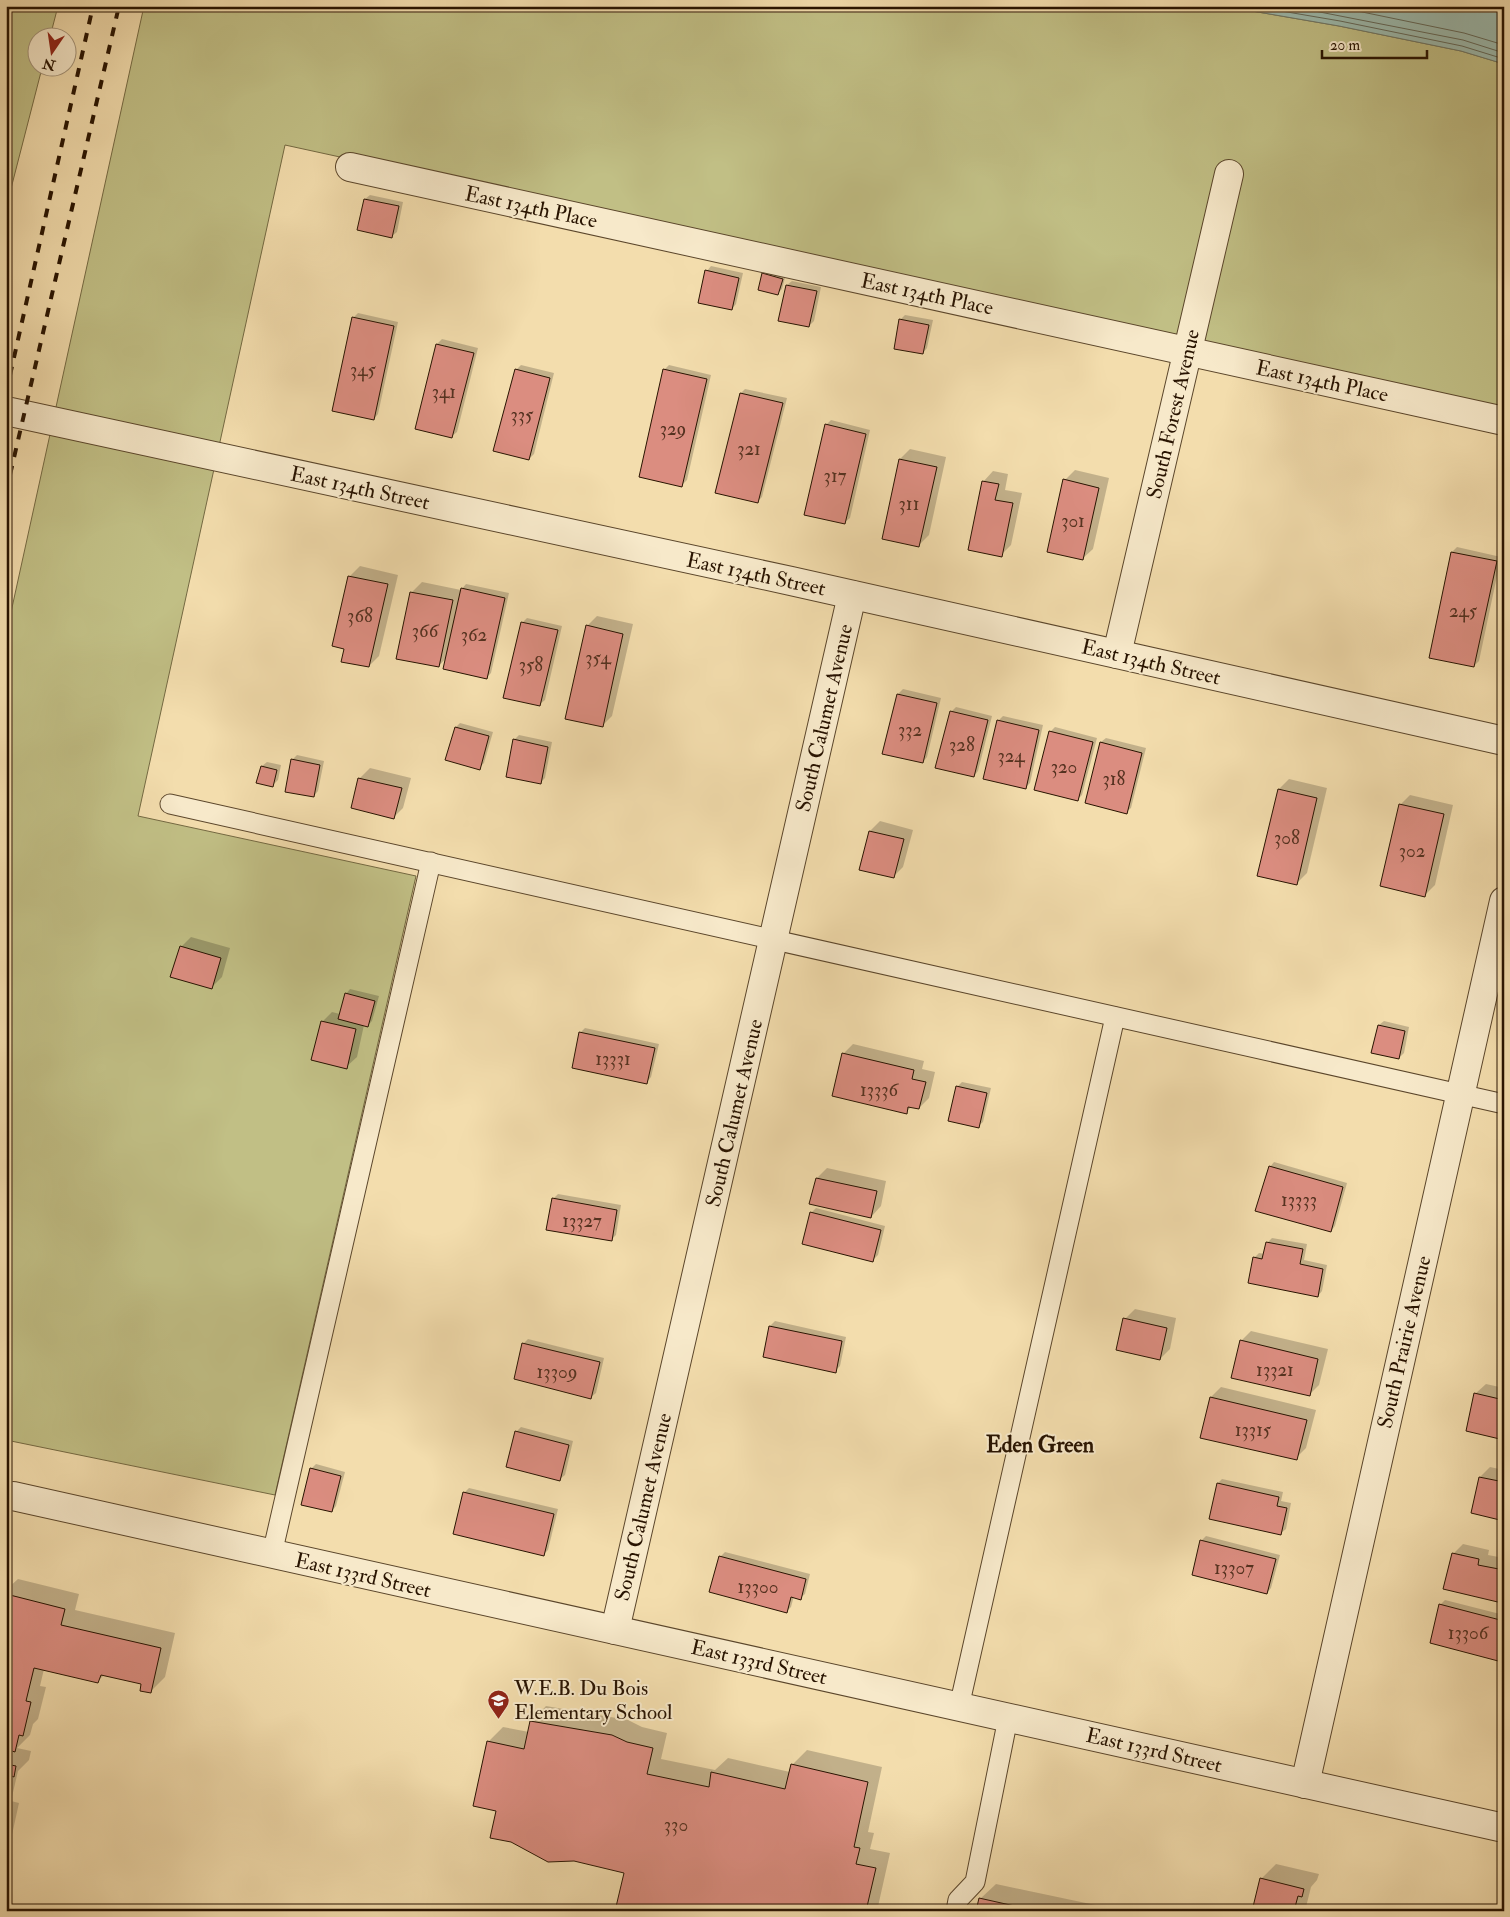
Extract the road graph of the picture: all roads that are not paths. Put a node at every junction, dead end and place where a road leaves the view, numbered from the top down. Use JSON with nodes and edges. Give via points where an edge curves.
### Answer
{"nodes":[{"id":1,"x":350,"y":167,"type":"dead end"},
{"id":2,"x":1229,"y":174,"type":"dead end"},
{"id":3,"x":1188,"y":351,"type":"junction"},
{"id":4,"x":6,"y":411,"type":"edge"},
{"id":5,"x":1504,"y":421,"type":"edge"},
{"id":6,"x":852,"y":594,"type":"junction"},
{"id":7,"x":1117,"y":654,"type":"junction"},
{"id":8,"x":1504,"y":741,"type":"edge"},
{"id":9,"x":170,"y":804,"type":"dead end"},
{"id":10,"x":431,"y":862,"type":"junction"},
{"id":11,"x":1504,"y":900,"type":"edge"},
{"id":12,"x":773,"y":940,"type":"junction"},
{"id":13,"x":1115,"y":1017,"type":"junction"},
{"id":14,"x":1460,"y":1094,"type":"junction"},
{"id":15,"x":1504,"y":1104,"type":"edge"},
{"id":16,"x":13,"y":1496,"type":"dead end"},
{"id":17,"x":272,"y":1554,"type":"junction"},
{"id":18,"x":615,"y":1630,"type":"junction"},
{"id":19,"x":959,"y":1707,"type":"junction"},
{"id":20,"x":1008,"y":1718,"type":"junction"},
{"id":21,"x":1306,"y":1784,"type":"junction"},
{"id":22,"x":1504,"y":1828,"type":"edge"},
{"id":23,"x":956,"y":1911,"type":"edge"}],
"edges":[{"from":1,"to":3,"type":"street","name":"East 134th Place"},
{"from":2,"to":3,"type":"street","name":"South Forest Avenue"},
{"from":3,"to":5,"type":"street","name":"East 134th Place"},
{"from":3,"to":7,"type":"street","name":"South Forest Avenue"},
{"from":4,"to":6,"type":"street","name":"East 134th Street"},
{"from":6,"to":7,"type":"street","name":"East 134th Street"},
{"from":6,"to":12,"type":"street","name":"South Calumet Avenue"},
{"from":7,"to":8,"type":"street","name":"East 134th Street"},
{"from":9,"to":10,"type":"lane"},
{"from":10,"to":12,"type":"lane"},
{"from":10,"to":17,"type":"lane"},
{"from":11,"to":14,"type":"street","name":"South Prairie Avenue"},
{"from":12,"to":13,"type":"lane"},
{"from":12,"to":18,"type":"street","name":"South Calumet Avenue"},
{"from":13,"to":14,"type":"lane"},
{"from":13,"to":19,"type":"lane"},
{"from":14,"to":15,"type":"lane"},
{"from":14,"to":21,"type":"street","name":"South Prairie Avenue"},
{"from":16,"to":17,"type":"street","name":"East 133rd Street"},
{"from":17,"to":18,"type":"street","name":"East 133rd Street"},
{"from":18,"to":19,"type":"street","name":"East 133rd Street"},
{"from":19,"to":20,"type":"street","name":"East 133rd Street"},
{"from":20,"to":21,"type":"street","name":"East 133rd Street"},
{"from":20,"to":23,"type":"lane","via":[[975,1882],[958,1900]]},
{"from":21,"to":22,"type":"street","name":"East 133rd Street"}]}
